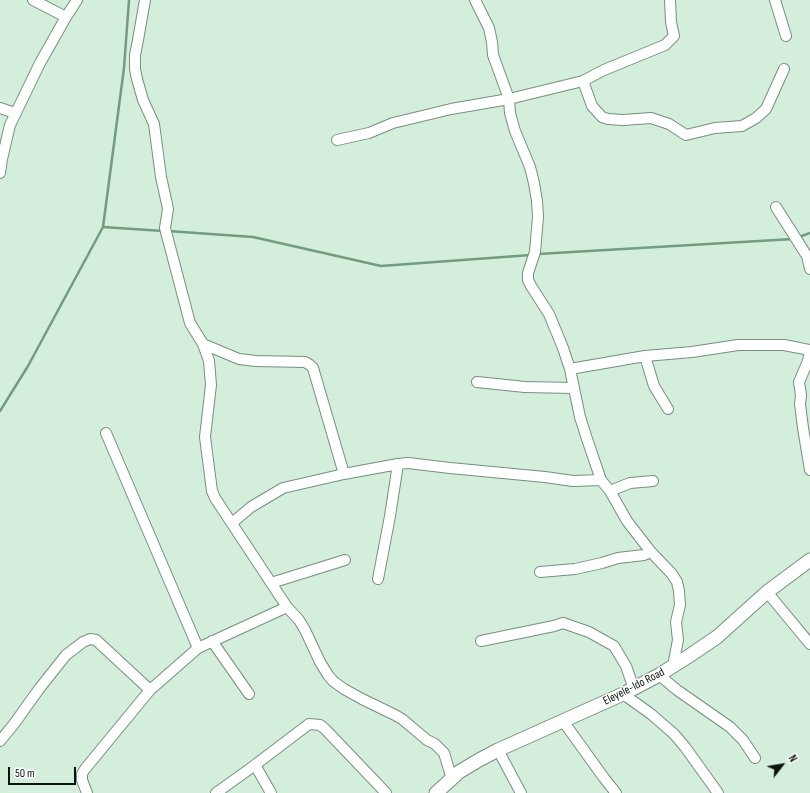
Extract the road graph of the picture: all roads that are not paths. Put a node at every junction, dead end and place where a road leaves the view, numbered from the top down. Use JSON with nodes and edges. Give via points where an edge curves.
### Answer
{"nodes":[{"id":1,"x":33,"y":0,"type":"edge"},
{"id":2,"x":77,"y":0,"type":"edge"},
{"id":3,"x":145,"y":0,"type":"edge"},
{"id":4,"x":476,"y":0,"type":"edge"},
{"id":5,"x":670,"y":0,"type":"edge"},
{"id":6,"x":775,"y":0,"type":"edge"},
{"id":7,"x":66,"y":17,"type":"junction"},
{"id":8,"x":786,"y":36,"type":"dead end"},
{"id":9,"x":784,"y":69,"type":"dead end"},
{"id":10,"x":583,"y":82,"type":"junction"},
{"id":11,"x":509,"y":99,"type":"junction"},
{"id":12,"x":0,"y":108,"type":"edge"},
{"id":13,"x":15,"y":113,"type":"junction"},
{"id":14,"x":337,"y":140,"type":"dead end"},
{"id":15,"x":0,"y":173,"type":"edge"},
{"id":16,"x":776,"y":207,"type":"dead end"},
{"id":17,"x":810,"y":269,"type":"edge"},
{"id":18,"x":203,"y":344,"type":"junction"},
{"id":19,"x":810,"y":350,"type":"edge"},
{"id":20,"x":645,"y":356,"type":"junction"},
{"id":21,"x":570,"y":369,"type":"junction"},
{"id":22,"x":477,"y":382,"type":"dead end"},
{"id":23,"x":574,"y":388,"type":"junction"},
{"id":24,"x":668,"y":409,"type":"dead end"},
{"id":25,"x":106,"y":433,"type":"dead end"},
{"id":26,"x":398,"y":464,"type":"junction"},
{"id":27,"x":810,"y":470,"type":"edge"},
{"id":28,"x":344,"y":474,"type":"junction"},
{"id":29,"x":601,"y":480,"type":"junction"},
{"id":30,"x":653,"y":481,"type":"dead end"},
{"id":31,"x":610,"y":491,"type":"junction"},
{"id":32,"x":232,"y":524,"type":"junction"},
{"id":33,"x":651,"y":552,"type":"junction"},
{"id":34,"x":345,"y":560,"type":"dead end"},
{"id":35,"x":810,"y":560,"type":"edge"},
{"id":36,"x":540,"y":572,"type":"dead end"},
{"id":37,"x":378,"y":579,"type":"dead end"},
{"id":38,"x":271,"y":583,"type":"junction"},
{"id":39,"x":767,"y":592,"type":"junction"},
{"id":40,"x":287,"y":607,"type":"junction"},
{"id":41,"x":212,"y":641,"type":"junction"},
{"id":42,"x":481,"y":641,"type":"dead end"},
{"id":43,"x":810,"y":644,"type":"edge"},
{"id":44,"x":198,"y":648,"type":"junction"},
{"id":45,"x":673,"y":666,"type":"junction"},
{"id":46,"x":659,"y":675,"type":"junction"},
{"id":47,"x":150,"y":690,"type":"junction"},
{"id":48,"x":628,"y":691,"type":"junction"},
{"id":49,"x":249,"y":694,"type":"dead end"},
{"id":50,"x":563,"y":721,"type":"junction"},
{"id":51,"x":0,"y":741,"type":"edge"},
{"id":52,"x":498,"y":750,"type":"junction"},
{"id":53,"x":756,"y":758,"type":"dead end"},
{"id":54,"x":255,"y":765,"type":"junction"},
{"id":55,"x":452,"y":779,"type":"junction"},
{"id":56,"x":439,"y":790,"type":"edge"},
{"id":57,"x":87,"y":793,"type":"edge"},
{"id":58,"x":216,"y":793,"type":"edge"},
{"id":59,"x":271,"y":793,"type":"edge"},
{"id":60,"x":386,"y":793,"type":"edge"},
{"id":61,"x":521,"y":793,"type":"edge"},
{"id":62,"x":616,"y":793,"type":"edge"},
{"id":63,"x":718,"y":793,"type":"edge"}],
"edges":[{"from":1,"to":7,"type":"street"},
{"from":2,"to":7,"type":"street"},
{"from":3,"to":18,"type":"street","via":[[135,70],[143,100],[154,124],[168,209],[165,228],[190,323]]},
{"from":4,"to":11,"type":"street","via":[[489,28],[493,55]]},
{"from":5,"to":10,"type":"street","via":[[674,36],[665,45],[604,70]]},
{"from":6,"to":8,"type":"street"},
{"from":7,"to":13,"type":"street"},
{"from":9,"to":10,"type":"street","via":[[766,109],[756,118],[742,126],[715,128],[686,135],[669,124],[651,118],[623,120],[602,117],[592,106]]},
{"from":10,"to":11,"type":"street"},
{"from":11,"to":14,"type":"street","via":[[450,109]]},
{"from":11,"to":21,"type":"street","via":[[510,113],[530,167],[537,201],[537,239],[528,280],[549,314]]},
{"from":12,"to":13,"type":"street"},
{"from":13,"to":15,"type":"street","via":[[5,142]]},
{"from":16,"to":17,"type":"street","via":[[807,256]]},
{"from":18,"to":28,"type":"street","via":[[239,359],[305,362],[310,365]]},
{"from":18,"to":32,"type":"street","via":[[209,361],[211,385],[205,437],[212,491]]},
{"from":19,"to":20,"type":"street","via":[[784,345],[738,345]]},
{"from":19,"to":27,"type":"street","via":[[799,382]]},
{"from":20,"to":21,"type":"street"},
{"from":20,"to":24,"type":"street","via":[[654,386]]},
{"from":21,"to":23,"type":"street"},
{"from":22,"to":23,"type":"street","via":[[525,387]]},
{"from":23,"to":29,"type":"street","via":[[580,416]]},
{"from":25,"to":44,"type":"street"},
{"from":26,"to":28,"type":"street"},
{"from":26,"to":29,"type":"street","via":[[573,481]]},
{"from":26,"to":37,"type":"street"},
{"from":28,"to":32,"type":"street","via":[[283,488],[251,507]]},
{"from":29,"to":31,"type":"street"},
{"from":30,"to":31,"type":"street","via":[[630,483]]},
{"from":31,"to":33,"type":"street","via":[[627,521]]},
{"from":32,"to":38,"type":"street"},
{"from":33,"to":36,"type":"street","via":[[575,569]]},
{"from":33,"to":45,"type":"street","via":[[672,574],[679,591],[680,605],[676,622],[678,640]]},
{"from":34,"to":38,"type":"street"},
{"from":35,"to":39,"type":"main road","name":"Eleyele-Ido Road"},
{"from":38,"to":40,"type":"street"},
{"from":39,"to":43,"type":"street"},
{"from":39,"to":45,"type":"main road","name":"Eleyele-Ido Road","via":[[716,637]]},
{"from":40,"to":41,"type":"street"},
{"from":40,"to":55,"type":"street","via":[[299,620],[320,662],[333,681],[362,699],[395,714],[434,744],[444,753]]},
{"from":41,"to":44,"type":"street"},
{"from":41,"to":49,"type":"street"},
{"from":42,"to":48,"type":"street","via":[[564,622],[614,646],[626,666]]},
{"from":44,"to":47,"type":"street"},
{"from":45,"to":46,"type":"main road","name":"Eleyele-Ido Road"},
{"from":46,"to":48,"type":"main road","name":"Eleyele-Ido Road"},
{"from":46,"to":53,"type":"street","via":[[730,727]]},
{"from":47,"to":51,"type":"street","via":[[96,640],[86,640],[66,655]]},
{"from":47,"to":57,"type":"street","via":[[85,769],[82,780]]},
{"from":48,"to":50,"type":"main road","name":"Eleyele-Ido Road"},
{"from":48,"to":63,"type":"street","via":[[674,734]]},
{"from":50,"to":52,"type":"main road","name":"Eleyele-Ido Road"},
{"from":50,"to":62,"type":"street"},
{"from":52,"to":55,"type":"main road","name":"Eleyele-Ido Road"},
{"from":52,"to":61,"type":"street"},
{"from":54,"to":58,"type":"street"},
{"from":54,"to":59,"type":"street"},
{"from":54,"to":60,"type":"street","via":[[309,724],[320,725]]},
{"from":55,"to":56,"type":"main road","name":"Eleyele-Ido Road"}]}
